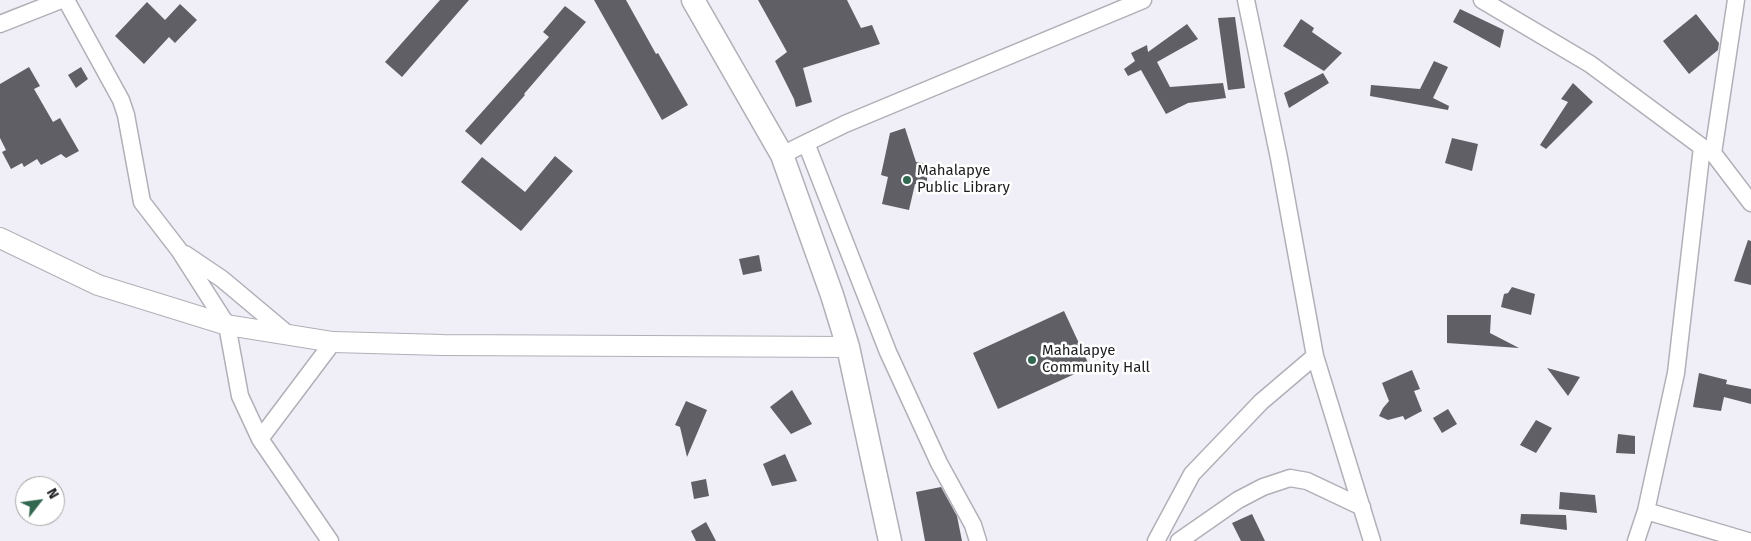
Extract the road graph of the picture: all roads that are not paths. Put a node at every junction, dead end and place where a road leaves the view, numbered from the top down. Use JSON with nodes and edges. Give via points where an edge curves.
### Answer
{"nodes":[{"id":1,"x":61,"y":0,"type":"edge"},
{"id":2,"x":66,"y":0,"type":"edge"},
{"id":3,"x":692,"y":0,"type":"edge"},
{"id":4,"x":1144,"y":0,"type":"edge"},
{"id":5,"x":1246,"y":0,"type":"edge"},
{"id":6,"x":1482,"y":0,"type":"edge"},
{"id":7,"x":1736,"y":0,"type":"edge"},
{"id":8,"x":0,"y":24,"type":"edge"},
{"id":9,"x":806,"y":143,"type":"junction"},
{"id":10,"x":1708,"y":150,"type":"junction"},
{"id":11,"x":782,"y":155,"type":"junction"},
{"id":12,"x":1751,"y":203,"type":"edge"},
{"id":13,"x":0,"y":238,"type":"edge"},
{"id":14,"x":179,"y":250,"type":"junction"},
{"id":15,"x":226,"y":325,"type":"junction"},
{"id":16,"x":292,"y":337,"type":"junction"},
{"id":17,"x":333,"y":342,"type":"junction"},
{"id":18,"x":848,"y":347,"type":"junction"},
{"id":19,"x":1315,"y":356,"type":"junction"},
{"id":20,"x":260,"y":439,"type":"junction"},
{"id":21,"x":1362,"y":507,"type":"junction"},
{"id":22,"x":1646,"y":511,"type":"junction"},
{"id":23,"x":330,"y":541,"type":"edge"},
{"id":24,"x":890,"y":541,"type":"edge"},
{"id":25,"x":978,"y":541,"type":"edge"},
{"id":26,"x":1156,"y":541,"type":"edge"},
{"id":27,"x":1179,"y":541,"type":"edge"},
{"id":28,"x":1372,"y":541,"type":"edge"},
{"id":29,"x":1636,"y":541,"type":"edge"},
{"id":30,"x":1748,"y":541,"type":"edge"}],
"edges":[{"from":1,"to":8,"type":"street"},
{"from":2,"to":14,"type":"street","via":[[121,100],[142,202]]},
{"from":3,"to":11,"type":"main road"},
{"from":4,"to":9,"type":"street"},
{"from":5,"to":19,"type":"street"},
{"from":6,"to":10,"type":"street","via":[[1590,64]]},
{"from":7,"to":10,"type":"street"},
{"from":9,"to":11,"type":"street"},
{"from":9,"to":25,"type":"street","via":[[888,352]]},
{"from":10,"to":12,"type":"street"},
{"from":10,"to":22,"type":"street","via":[[1676,372]]},
{"from":11,"to":18,"type":"main road"},
{"from":13,"to":15,"type":"street","via":[[98,285]]},
{"from":14,"to":15,"type":"street"},
{"from":14,"to":16,"type":"street"},
{"from":15,"to":16,"type":"street"},
{"from":15,"to":20,"type":"street","via":[[240,396]]},
{"from":16,"to":17,"type":"street"},
{"from":17,"to":18,"type":"street"},
{"from":17,"to":20,"type":"street"},
{"from":18,"to":24,"type":"main road"},
{"from":19,"to":21,"type":"street"},
{"from":19,"to":26,"type":"street","via":[[1260,402],[1192,474]]},
{"from":20,"to":23,"type":"street"},
{"from":21,"to":27,"type":"street","via":[[1307,481],[1290,478],[1238,500]]},
{"from":21,"to":28,"type":"street"},
{"from":22,"to":29,"type":"street"},
{"from":22,"to":30,"type":"street"}]}
